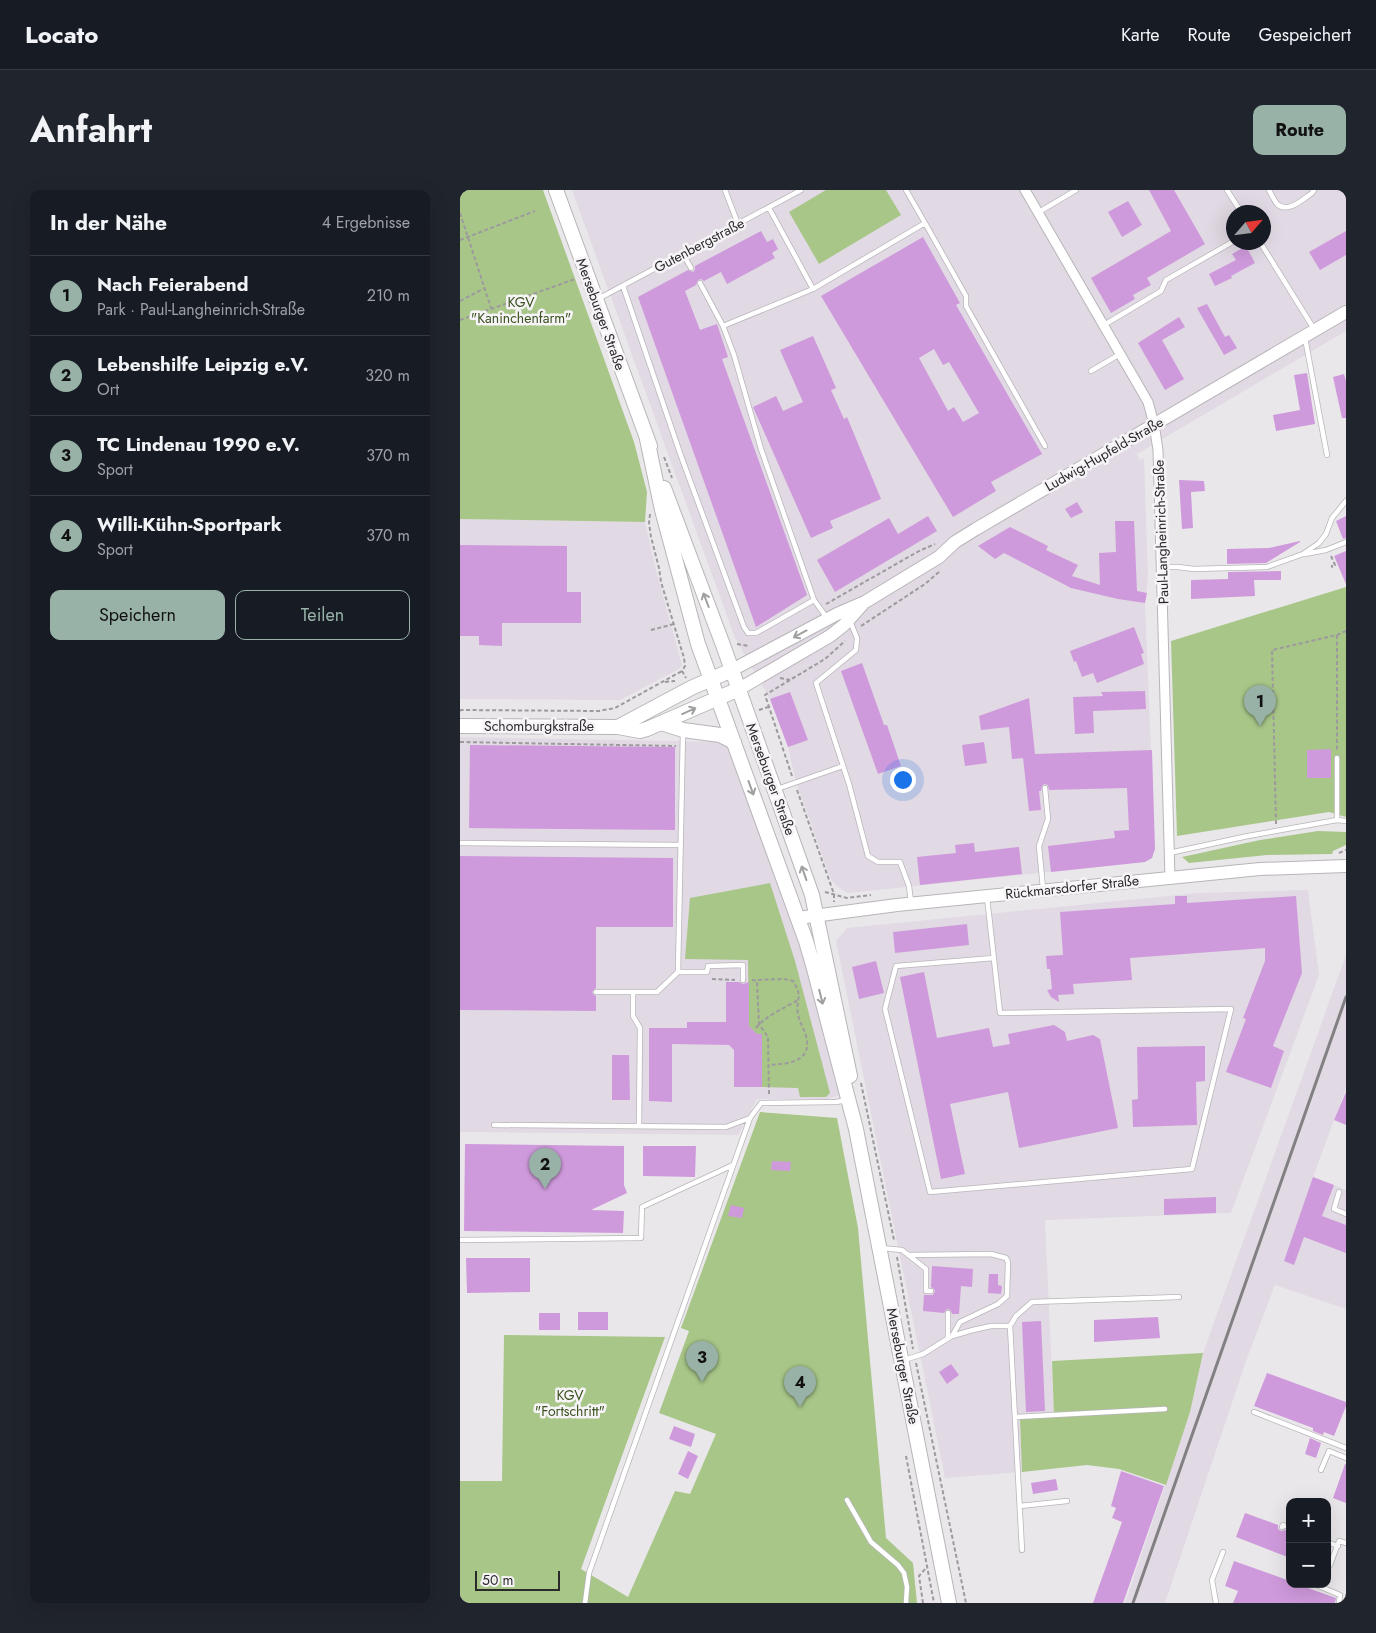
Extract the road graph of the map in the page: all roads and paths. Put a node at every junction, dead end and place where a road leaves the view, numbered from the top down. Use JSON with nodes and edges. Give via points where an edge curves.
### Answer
{"nodes":[{"id":1,"x":556,"y":190,"type":"edge"},
{"id":2,"x":725,"y":190,"type":"edge"},
{"id":3,"x":801,"y":190,"type":"edge"},
{"id":4,"x":906,"y":190,"type":"edge"},
{"id":5,"x":1025,"y":190,"type":"edge"},
{"id":6,"x":1076,"y":190,"type":"edge"},
{"id":7,"x":1227,"y":190,"type":"edge"},
{"id":8,"x":1269,"y":190,"type":"edge"},
{"id":9,"x":1314,"y":190,"type":"edge"},
{"id":10,"x":1237,"y":205,"type":"edge"},
{"id":11,"x":769,"y":208,"type":"junction"},
{"id":12,"x":534,"y":211,"type":"dead end"},
{"id":13,"x":1039,"y":212,"type":"junction"},
{"id":14,"x":460,"y":213,"type":"edge"},
{"id":15,"x":925,"y":223,"type":"junction"},
{"id":16,"x":738,"y":224,"type":"junction"},
{"id":17,"x":469,"y":237,"type":"junction"},
{"id":18,"x":460,"y":240,"type":"edge"},
{"id":19,"x":1226,"y":246,"type":"edge"},
{"id":20,"x":1264,"y":250,"type":"edge"},
{"id":21,"x":684,"y":254,"type":"junction"},
{"id":22,"x":691,"y":268,"type":"dead end"},
{"id":23,"x":587,"y":274,"type":"junction"},
{"id":24,"x":700,"y":283,"type":"dead end"},
{"id":25,"x":624,"y":286,"type":"junction"},
{"id":26,"x":485,"y":288,"type":"junction"},
{"id":27,"x":813,"y":289,"type":"junction"},
{"id":28,"x":460,"y":300,"type":"edge"},
{"id":29,"x":596,"y":300,"type":"junction"},
{"id":30,"x":491,"y":308,"type":"junction"},
{"id":31,"x":1346,"y":312,"type":"edge"},
{"id":32,"x":460,"y":320,"type":"edge"},
{"id":33,"x":1104,"y":325,"type":"junction"},
{"id":34,"x":723,"y":326,"type":"junction"},
{"id":35,"x":1309,"y":334,"type":"junction"},
{"id":36,"x":1120,"y":354,"type":"junction"},
{"id":37,"x":1090,"y":371,"type":"dead end"},
{"id":38,"x":1154,"y":424,"type":"junction"},
{"id":39,"x":647,"y":439,"type":"junction"},
{"id":40,"x":1045,"y":446,"type":"dead end"},
{"id":41,"x":1327,"y":455,"type":"dead end"},
{"id":42,"x":1346,"y":501,"type":"edge"},
{"id":43,"x":1346,"y":542,"type":"edge"},
{"id":44,"x":935,"y":544,"type":"dead end"},
{"id":45,"x":1328,"y":549,"type":"junction"},
{"id":46,"x":1303,"y":554,"type":"junction"},
{"id":47,"x":944,"y":566,"type":"dead end"},
{"id":48,"x":1332,"y":566,"type":"dead end"},
{"id":49,"x":1162,"y":567,"type":"junction"},
{"id":50,"x":814,"y":600,"type":"junction"},
{"id":51,"x":865,"y":602,"type":"junction"},
{"id":52,"x":820,"y":608,"type":"junction"},
{"id":53,"x":828,"y":619,"type":"junction"},
{"id":54,"x":850,"y":619,"type":"junction"},
{"id":55,"x":674,"y":624,"type":"dead end"},
{"id":56,"x":652,"y":630,"type":"dead end"},
{"id":57,"x":855,"y":631,"type":"junction"},
{"id":58,"x":1346,"y":631,"type":"edge"},
{"id":59,"x":1337,"y":635,"type":"junction"},
{"id":60,"x":732,"y":642,"type":"dead end"},
{"id":61,"x":754,"y":644,"type":"dead end"},
{"id":62,"x":732,"y":670,"type":"junction"},
{"id":63,"x":682,"y":671,"type":"dead end"},
{"id":64,"x":710,"y":679,"type":"junction"},
{"id":65,"x":790,"y":680,"type":"dead end"},
{"id":66,"x":739,"y":689,"type":"junction"},
{"id":67,"x":718,"y":698,"type":"junction"},
{"id":68,"x":460,"y":711,"type":"edge"},
{"id":69,"x":661,"y":723,"type":"junction"},
{"id":70,"x":460,"y":726,"type":"edge"},
{"id":71,"x":618,"y":727,"type":"junction"},
{"id":72,"x":683,"y":730,"type":"junction"},
{"id":73,"x":460,"y":742,"type":"edge"},
{"id":74,"x":734,"y":742,"type":"junction"},
{"id":75,"x":682,"y":746,"type":"junction"},
{"id":76,"x":1337,"y":758,"type":"joint"},
{"id":77,"x":843,"y":766,"type":"junction"},
{"id":78,"x":1045,"y":788,"type":"dead end"},
{"id":79,"x":775,"y":790,"type":"junction"},
{"id":80,"x":1337,"y":820,"type":"junction"},
{"id":81,"x":1346,"y":821,"type":"edge"},
{"id":82,"x":1276,"y":831,"type":"junction"},
{"id":83,"x":460,"y":843,"type":"edge"},
{"id":84,"x":681,"y":845,"type":"junction"},
{"id":85,"x":1169,"y":854,"type":"junction"},
{"id":86,"x":1346,"y":866,"type":"edge"},
{"id":87,"x":1170,"y":878,"type":"junction"},
{"id":88,"x":1044,"y":890,"type":"junction"},
{"id":89,"x":812,"y":894,"type":"junction"},
{"id":90,"x":872,"y":895,"type":"dead end"},
{"id":91,"x":987,"y":896,"type":"junction"},
{"id":92,"x":911,"y":904,"type":"junction"},
{"id":93,"x":817,"y":916,"type":"junction"},
{"id":94,"x":798,"y":918,"type":"junction"},
{"id":95,"x":994,"y":958,"type":"junction"},
{"id":96,"x":678,"y":972,"type":"junction"},
{"id":97,"x":708,"y":979,"type":"dead end"},
{"id":98,"x":743,"y":980,"type":"junction"},
{"id":99,"x":757,"y":981,"type":"junction"},
{"id":100,"x":596,"y":992,"type":"dead end"},
{"id":101,"x":633,"y":992,"type":"junction"},
{"id":102,"x":798,"y":1000,"type":"junction"},
{"id":103,"x":759,"y":1024,"type":"junction"},
{"id":104,"x":756,"y":1028,"type":"dead end"},
{"id":105,"x":768,"y":1065,"type":"junction"},
{"id":106,"x":862,"y":1086,"type":"dead end"},
{"id":107,"x":847,"y":1100,"type":"junction"},
{"id":108,"x":769,"y":1103,"type":"junction"},
{"id":109,"x":750,"y":1118,"type":"junction"},
{"id":110,"x":494,"y":1125,"type":"dead end"},
{"id":111,"x":639,"y":1126,"type":"junction"},
{"id":112,"x":856,"y":1129,"type":"junction"},
{"id":113,"x":733,"y":1165,"type":"junction"},
{"id":114,"x":1339,"y":1192,"type":"dead end"},
{"id":115,"x":1346,"y":1214,"type":"edge"},
{"id":116,"x":460,"y":1240,"type":"edge"},
{"id":117,"x":880,"y":1248,"type":"junction"},
{"id":118,"x":895,"y":1249,"type":"junction"},
{"id":119,"x":908,"y":1255,"type":"junction"},
{"id":120,"x":931,"y":1291,"type":"dead end"},
{"id":121,"x":1179,"y":1297,"type":"dead end"},
{"id":122,"x":948,"y":1313,"type":"dead end"},
{"id":123,"x":1010,"y":1326,"type":"junction"},
{"id":124,"x":950,"y":1337,"type":"junction"},
{"id":125,"x":909,"y":1359,"type":"junction"},
{"id":126,"x":1165,"y":1409,"type":"dead end"},
{"id":127,"x":1254,"y":1412,"type":"dead end"},
{"id":128,"x":1015,"y":1416,"type":"junction"},
{"id":129,"x":1346,"y":1448,"type":"edge"},
{"id":130,"x":1346,"y":1458,"type":"edge"},
{"id":131,"x":1321,"y":1470,"type":"dead end"},
{"id":132,"x":847,"y":1500,"type":"dead end"},
{"id":133,"x":1067,"y":1501,"type":"dead end"},
{"id":134,"x":1020,"y":1506,"type":"junction"},
{"id":135,"x":1286,"y":1526,"type":"edge"},
{"id":136,"x":1282,"y":1527,"type":"dead end"},
{"id":137,"x":1330,"y":1543,"type":"edge"},
{"id":138,"x":1346,"y":1543,"type":"edge"},
{"id":139,"x":1338,"y":1546,"type":"junction"},
{"id":140,"x":1022,"y":1550,"type":"dead end"},
{"id":141,"x":1224,"y":1552,"type":"dead end"},
{"id":142,"x":1331,"y":1563,"type":"edge"},
{"id":143,"x":942,"y":1567,"type":"junction"},
{"id":144,"x":1323,"y":1588,"type":"edge"},
{"id":145,"x":585,"y":1603,"type":"edge"},
{"id":146,"x":906,"y":1603,"type":"edge"},
{"id":147,"x":923,"y":1603,"type":"edge"},
{"id":148,"x":949,"y":1603,"type":"edge"},
{"id":149,"x":966,"y":1603,"type":"edge"},
{"id":150,"x":1216,"y":1603,"type":"edge"},
{"id":151,"x":1340,"y":1603,"type":"edge"}],
"edges":[{"from":1,"to":23,"type":"main road","name":"Merseburger Straße"},
{"from":2,"to":16,"type":"lane"},
{"from":3,"to":11,"type":"lane","name":"Gutenbergstraße"},
{"from":4,"to":15,"type":"lane"},
{"from":5,"to":13,"type":"street","name":"Paul-Langheinrich-Straße"},
{"from":6,"to":13,"type":"lane"},
{"from":7,"to":10,"type":"lane"},
{"from":8,"to":9,"type":"lane","via":[[1277,204],[1289,208]]},
{"from":11,"to":16,"type":"lane","name":"Gutenbergstraße"},
{"from":11,"to":27,"type":"lane"},
{"from":12,"to":17,"type":"path"},
{"from":13,"to":33,"type":"street","name":"Paul-Langheinrich-Straße"},
{"from":14,"to":17,"type":"path"},
{"from":15,"to":27,"type":"lane"},
{"from":15,"to":40,"type":"lane","via":[[966,296],[966,306]]},
{"from":16,"to":21,"type":"lane","name":"Gutenbergstraße"},
{"from":17,"to":18,"type":"path"},
{"from":17,"to":26,"type":"path"},
{"from":19,"to":33,"type":"lane","via":[[1166,280],[1161,291]]},
{"from":20,"to":35,"type":"lane"},
{"from":21,"to":22,"type":"lane"},
{"from":21,"to":25,"type":"lane","name":"Gutenbergstraße"},
{"from":23,"to":29,"type":"main road","name":"Merseburger Straße"},
{"from":23,"to":30,"type":"path"},
{"from":24,"to":34,"type":"lane"},
{"from":25,"to":29,"type":"lane","name":"Gutenbergstraße"},
{"from":25,"to":50,"type":"lane","via":[[680,456],[744,627],[748,633],[756,633]]},
{"from":26,"to":28,"type":"path"},
{"from":26,"to":30,"type":"path"},
{"from":27,"to":34,"type":"lane"},
{"from":29,"to":39,"type":"main road","name":"Merseburger Straße"},
{"from":30,"to":32,"type":"path"},
{"from":31,"to":35,"type":"main road","name":"Ludwig-Hupfeld-Straße"},
{"from":33,"to":36,"type":"street","name":"Paul-Langheinrich-Straße"},
{"from":34,"to":50,"type":"lane","via":[[761,449]]},
{"from":35,"to":38,"type":"main road","name":"Ludwig-Hupfeld-Straße"},
{"from":35,"to":41,"type":"lane"},
{"from":36,"to":37,"type":"lane"},
{"from":36,"to":38,"type":"street","name":"Paul-Langheinrich-Straße","via":[[1148,402]]},
{"from":38,"to":49,"type":"street","name":"Paul-Langheinrich-Straße","via":[[1158,450]]},
{"from":38,"to":51,"type":"main road","name":"Ludwig-Hupfeld-Straße","via":[[955,542],[938,557]]},
{"from":62,"to":39,"type":"main road","name":"Merseburger Straße","one_way":true},
{"from":39,"to":64,"type":"main road","name":"Merseburger Straße","via":[[684,597]]},
{"from":42,"to":46,"type":"lane","via":[[1332,518],[1319,543]]},
{"from":43,"to":45,"type":"lane"},
{"from":44,"to":52,"type":"path"},
{"from":45,"to":46,"type":"lane"},
{"from":45,"to":48,"type":"path","via":[[1335,565]]},
{"from":46,"to":49,"type":"lane","via":[[1267,567]]},
{"from":47,"to":57,"type":"path","via":[[925,584]]},
{"from":49,"to":85,"type":"street","name":"Paul-Langheinrich-Straße"},
{"from":50,"to":52,"type":"lane"},
{"from":51,"to":53,"type":"main road","name":"Ludwig-Hupfeld-Straße"},
{"from":51,"to":54,"type":"main road","name":"Ludwig-Hupfeld-Straße"},
{"from":52,"to":53,"type":"lane"},
{"from":53,"to":62,"type":"main road","name":"Ludwig-Hupfeld-Straße","one_way":true},
{"from":54,"to":57,"type":"lane"},
{"from":54,"to":66,"type":"main road","name":"Ludwig-Hupfeld-Straße","via":[[830,636]]},
{"from":55,"to":56,"type":"path"},
{"from":57,"to":65,"type":"path","via":[[825,659]]},
{"from":57,"to":77,"type":"lane","via":[[856,650],[816,683]]},
{"from":58,"to":59,"type":"path"},
{"from":59,"to":76,"type":"path"},
{"from":59,"to":82,"type":"path","via":[[1272,650]]},
{"from":60,"to":61,"type":"path","via":[[748,647]]},
{"from":62,"to":64,"type":"main road","name":"Schomburgkstraße"},
{"from":62,"to":66,"type":"main road","name":"Merseburger Straße"},
{"from":63,"to":68,"type":"path","via":[[615,708],[599,711]]},
{"from":64,"to":67,"type":"main road","name":"Merseburger Straße"},
{"from":64,"to":71,"type":"main road","name":"Schomburgkstraße"},
{"from":66,"to":67,"type":"main road","name":"Schomburgkstraße"},
{"from":66,"to":79,"type":"main road","name":"Merseburger Straße"},
{"from":69,"to":67,"type":"main road","name":"Schomburgkstraße","one_way":true},
{"from":67,"to":74,"type":"main road","name":"Merseburger Straße"},
{"from":69,"to":71,"type":"main road","name":"Schomburgkstraße","via":[[640,730]]},
{"from":69,"to":72,"type":"main road"},
{"from":70,"to":71,"type":"main road","name":"Schomburgkstraße"},
{"from":72,"to":74,"type":"main road","via":[[712,733]]},
{"from":72,"to":75,"type":"lane"},
{"from":73,"to":75,"type":"path"},
{"from":74,"to":94,"type":"main road","name":"Merseburger Straße","one_way":true},
{"from":75,"to":84,"type":"lane"},
{"from":76,"to":80,"type":"lane"},
{"from":77,"to":79,"type":"lane"},
{"from":77,"to":92,"type":"lane","via":[[868,856],[878,862],[900,862],[909,886]]},
{"from":78,"to":88,"type":"lane","via":[[1048,819],[1039,846]]},
{"from":89,"to":79,"type":"main road","name":"Merseburger Straße","one_way":true},
{"from":80,"to":81,"type":"lane"},
{"from":80,"to":82,"type":"lane"},
{"from":82,"to":85,"type":"lane"},
{"from":83,"to":84,"type":"lane"},
{"from":84,"to":96,"type":"lane"},
{"from":85,"to":87,"type":"street","name":"Paul-Langheinrich-Straße"},
{"from":86,"to":87,"type":"main road","name":"Rückmarsdorfer Straße","via":[[1260,869]]},
{"from":87,"to":88,"type":"main road","name":"Rückmarsdorfer Straße"},
{"from":88,"to":91,"type":"main road","name":"Rückmarsdorfer Straße"},
{"from":89,"to":90,"type":"path","via":[[822,891],[847,898]]},
{"from":89,"to":93,"type":"main road","name":"Merseburger Straße"},
{"from":91,"to":92,"type":"main road","name":"Rückmarsdorfer Straße"},
{"from":91,"to":95,"type":"lane"},
{"from":92,"to":93,"type":"main road","name":"Rückmarsdorfer Straße"},
{"from":93,"to":94,"type":"main road","name":"Rückmarsdorfer Straße"},
{"from":93,"to":112,"type":"main road","name":"Merseburger Straße","via":[[849,1070]]},
{"from":94,"to":107,"type":"main road","name":"Merseburger Straße","one_way":true},
{"from":95,"to":95,"type":"lane","via":[[1000,1013],[1232,1009],[1192,1169],[930,1192],[886,1009],[896,966]]},
{"from":96,"to":98,"type":"lane","via":[[707,972],[708,966],[743,965]]},
{"from":96,"to":101,"type":"lane","via":[[657,992]]},
{"from":97,"to":98,"type":"path"},
{"from":98,"to":99,"type":"path"},
{"from":99,"to":102,"type":"path","via":[[793,981],[800,996]]},
{"from":99,"to":103,"type":"path"},
{"from":100,"to":101,"type":"lane"},
{"from":101,"to":111,"type":"lane","via":[[633,1016],[640,1028]]},
{"from":102,"to":103,"type":"path"},
{"from":102,"to":105,"type":"path","via":[[799,1020],[808,1047],[801,1058],[786,1064]]},
{"from":103,"to":104,"type":"path"},
{"from":103,"to":105,"type":"path","via":[[768,1037]]},
{"from":105,"to":108,"type":"path"},
{"from":106,"to":118,"type":"path"},
{"from":107,"to":108,"type":"lane"},
{"from":107,"to":112,"type":"main road","name":"Merseburger Straße"},
{"from":108,"to":109,"type":"lane","via":[[761,1102]]},
{"from":109,"to":111,"type":"lane","via":[[726,1127]]},
{"from":109,"to":113,"type":"lane"},
{"from":110,"to":111,"type":"lane"},
{"from":112,"to":117,"type":"main road","name":"Merseburger Straße"},
{"from":113,"to":116,"type":"lane","via":[[642,1206],[641,1238]]},
{"from":113,"to":145,"type":"lane","via":[[590,1572]]},
{"from":114,"to":115,"type":"lane","via":[[1334,1209]]},
{"from":117,"to":118,"type":"lane"},
{"from":117,"to":125,"type":"main road","name":"Merseburger Straße"},
{"from":118,"to":119,"type":"lane"},
{"from":118,"to":125,"type":"path"},
{"from":119,"to":120,"type":"lane","via":[[926,1269],[926,1291]]},
{"from":119,"to":124,"type":"lane","via":[[980,1254],[1006,1258],[1007,1296],[998,1304],[960,1322]]},
{"from":121,"to":123,"type":"lane","via":[[1032,1302]]},
{"from":122,"to":124,"type":"lane"},
{"from":123,"to":124,"type":"lane","via":[[982,1328]]},
{"from":123,"to":128,"type":"lane"},
{"from":124,"to":125,"type":"lane"},
{"from":125,"to":143,"type":"main road","name":"Merseburger Straße"},
{"from":125,"to":149,"type":"path"},
{"from":126,"to":128,"type":"lane"},
{"from":127,"to":129,"type":"lane"},
{"from":128,"to":134,"type":"lane"},
{"from":130,"to":131,"type":"lane","via":[[1329,1451]]},
{"from":132,"to":146,"type":"lane","via":[[870,1542],[904,1573]]},
{"from":133,"to":134,"type":"lane"},
{"from":134,"to":140,"type":"lane"},
{"from":135,"to":136,"type":"lane"},
{"from":137,"to":139,"type":"lane"},
{"from":138,"to":139,"type":"lane","via":[[1339,1541]]},
{"from":139,"to":142,"type":"lane"},
{"from":141,"to":150,"type":"lane","via":[[1212,1580]]},
{"from":143,"to":147,"type":"path","via":[[927,1567],[919,1576]]},
{"from":143,"to":148,"type":"main road","name":"Merseburger Straße"},
{"from":144,"to":151,"type":"lane","via":[[1340,1595]]}]}
